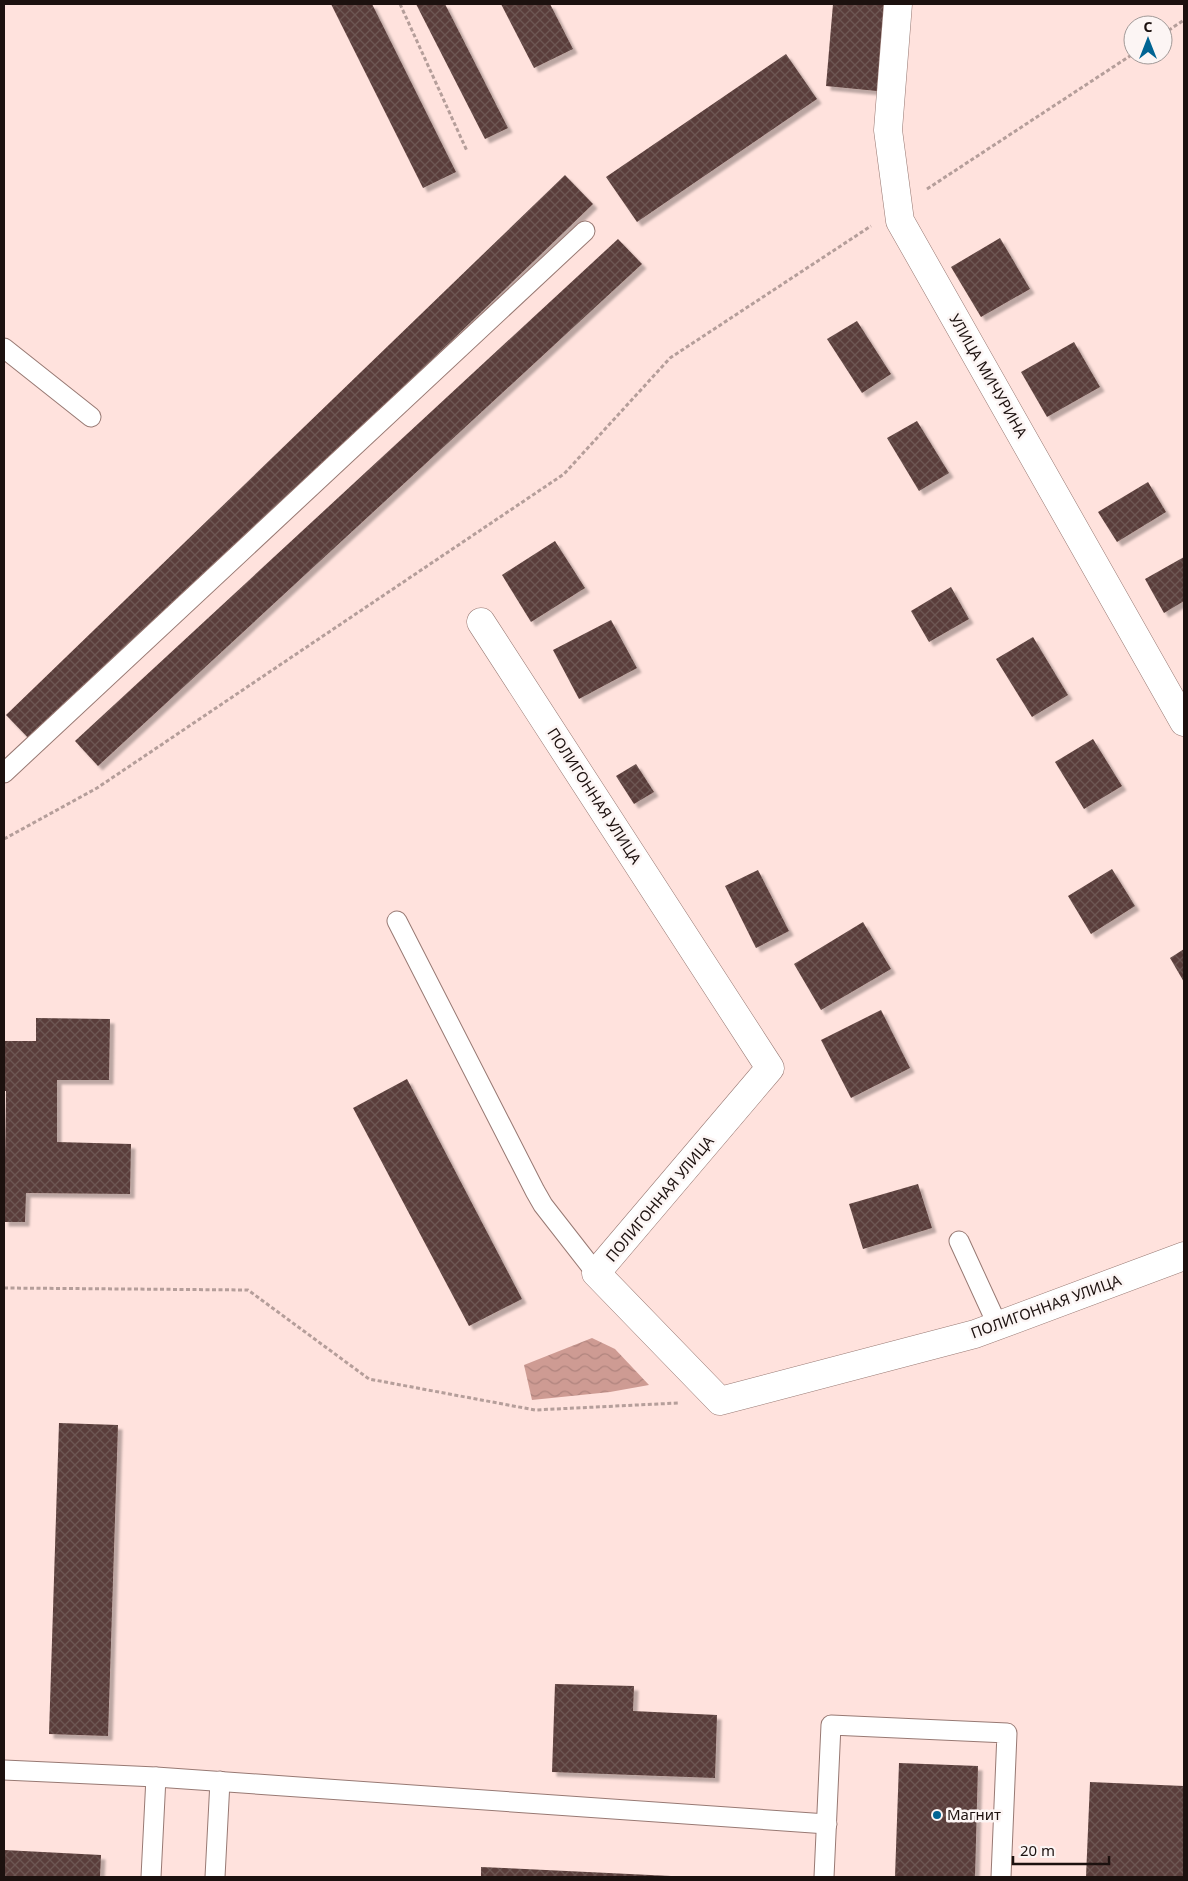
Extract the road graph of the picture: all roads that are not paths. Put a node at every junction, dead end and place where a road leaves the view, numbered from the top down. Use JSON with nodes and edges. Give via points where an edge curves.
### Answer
{"nodes":[{"id":1,"x":898,"y":4,"type":"edge"},
{"id":2,"x":585,"y":231,"type":"dead end"},
{"id":3,"x":4,"y":348,"type":"edge"},
{"id":4,"x":91,"y":417,"type":"dead end"},
{"id":5,"x":481,"y":622,"type":"dead end"},
{"id":6,"x":1184,"y":722,"type":"edge"},
{"id":7,"x":4,"y":773,"type":"edge"},
{"id":8,"x":397,"y":921,"type":"dead end"},
{"id":9,"x":960,"y":1241,"type":"dead end"},
{"id":10,"x":1184,"y":1256,"type":"edge"},
{"id":11,"x":596,"y":1273,"type":"junction"},
{"id":12,"x":998,"y":1326,"type":"junction"},
{"id":13,"x":4,"y":1770,"type":"edge"},
{"id":14,"x":156,"y":1777,"type":"junction"},
{"id":15,"x":220,"y":1781,"type":"junction"},
{"id":16,"x":827,"y":1824,"type":"junction"},
{"id":17,"x":151,"y":1877,"type":"edge"},
{"id":18,"x":215,"y":1877,"type":"edge"},
{"id":19,"x":824,"y":1877,"type":"edge"},
{"id":20,"x":1001,"y":1877,"type":"edge"}],
"edges":[{"from":1,"to":6,"type":"street","name":"УЛИЦА МИЧУРИНА","via":[[888,130],[900,221]]},
{"from":2,"to":7,"type":"lane"},
{"from":3,"to":4,"type":"lane"},
{"from":5,"to":11,"type":"street","name":"ПОЛИГОННАЯ УЛИЦА","via":[[770,1068]]},
{"from":8,"to":11,"type":"lane","via":[[535,1190]]},
{"from":9,"to":12,"type":"lane"},
{"from":10,"to":12,"type":"street","name":"ПОЛИГОННАЯ УЛИЦА"},
{"from":11,"to":12,"type":"street","name":"ПОЛИГОННАЯ УЛИЦА","via":[[720,1401]]},
{"from":13,"to":14,"type":"lane"},
{"from":14,"to":15,"type":"lane"},
{"from":14,"to":17,"type":"lane"},
{"from":15,"to":16,"type":"lane"},
{"from":15,"to":18,"type":"lane"},
{"from":16,"to":19,"type":"lane"},
{"from":16,"to":20,"type":"lane","via":[[831,1725],[1007,1733]]}]}
